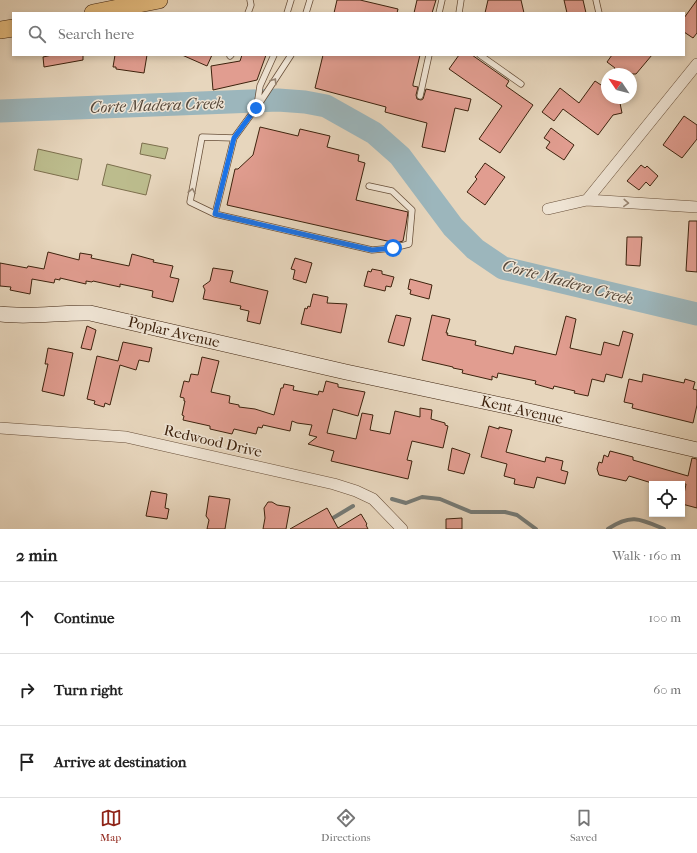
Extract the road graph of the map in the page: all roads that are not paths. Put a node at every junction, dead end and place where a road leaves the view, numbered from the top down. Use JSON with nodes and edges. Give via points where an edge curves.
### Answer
{"nodes":[{"id":1,"x":159,"y":0,"type":"edge"},
{"id":2,"x":250,"y":0,"type":"edge"},
{"id":3,"x":291,"y":0,"type":"edge"},
{"id":4,"x":310,"y":0,"type":"edge"},
{"id":5,"x":442,"y":0,"type":"edge"},
{"id":6,"x":461,"y":0,"type":"edge"},
{"id":7,"x":596,"y":0,"type":"edge"},
{"id":8,"x":97,"y":12,"type":"edge"},
{"id":9,"x":248,"y":12,"type":"edge"},
{"id":10,"x":287,"y":12,"type":"edge"},
{"id":11,"x":306,"y":12,"type":"edge"},
{"id":12,"x":439,"y":12,"type":"edge"},
{"id":13,"x":458,"y":12,"type":"edge"},
{"id":14,"x":599,"y":12,"type":"edge"},
{"id":15,"x":12,"y":28,"type":"edge"},
{"id":16,"x":0,"y":30,"type":"edge"},
{"id":17,"x":274,"y":56,"type":"edge"},
{"id":18,"x":290,"y":56,"type":"edge"},
{"id":19,"x":430,"y":56,"type":"edge"},
{"id":20,"x":481,"y":56,"type":"edge"},
{"id":21,"x":697,"y":64,"type":"edge"},
{"id":22,"x":521,"y":84,"type":"dead end"},
{"id":23,"x":420,"y":96,"type":"dead end"},
{"id":24,"x":256,"y":108,"type":"junction"},
{"id":25,"x":234,"y":138,"type":"junction"},
{"id":26,"x":370,"y":186,"type":"dead end"},
{"id":27,"x":587,"y":200,"type":"junction"},
{"id":28,"x":697,"y":207,"type":"edge"},
{"id":29,"x":548,"y":209,"type":"dead end"},
{"id":30,"x":215,"y":214,"type":"junction"},
{"id":31,"x":0,"y":314,"type":"edge"},
{"id":32,"x":346,"y":372,"type":"joint"},
{"id":33,"x":0,"y":428,"type":"edge"},
{"id":34,"x":697,"y":450,"type":"edge"},
{"id":35,"x":402,"y":529,"type":"edge"}],
"edges":[{"from":1,"to":8,"type":"main road"},
{"from":2,"to":9,"type":"lane"},
{"from":3,"to":10,"type":"lane"},
{"from":4,"to":11,"type":"lane"},
{"from":5,"to":12,"type":"lane"},
{"from":6,"to":13,"type":"lane"},
{"from":7,"to":14,"type":"lane"},
{"from":15,"to":16,"type":"main road"},
{"from":17,"to":24,"type":"lane","via":[[260,86]]},
{"from":24,"to":18,"type":"lane","one_way":true},
{"from":19,"to":23,"type":"lane"},
{"from":20,"to":22,"type":"lane"},
{"from":21,"to":27,"type":"street"},
{"from":24,"to":25,"type":"lane"},
{"from":25,"to":30,"type":"lane"},
{"from":30,"to":25,"type":"lane","one_way":true,"via":[[190,202],[202,137]]},
{"from":26,"to":30,"type":"lane","via":[[392,191],[412,210],[409,244],[372,250]]},
{"from":27,"to":28,"type":"street","one_way":true},
{"from":27,"to":29,"type":"street"},
{"from":31,"to":32,"type":"street","name":"Poplar Avenue","via":[[90,313]]},
{"from":32,"to":34,"type":"street","name":"Kent Avenue"},
{"from":33,"to":35,"type":"street","name":"Redwood Drive","via":[[126,437],[334,484],[373,499]]}]}
